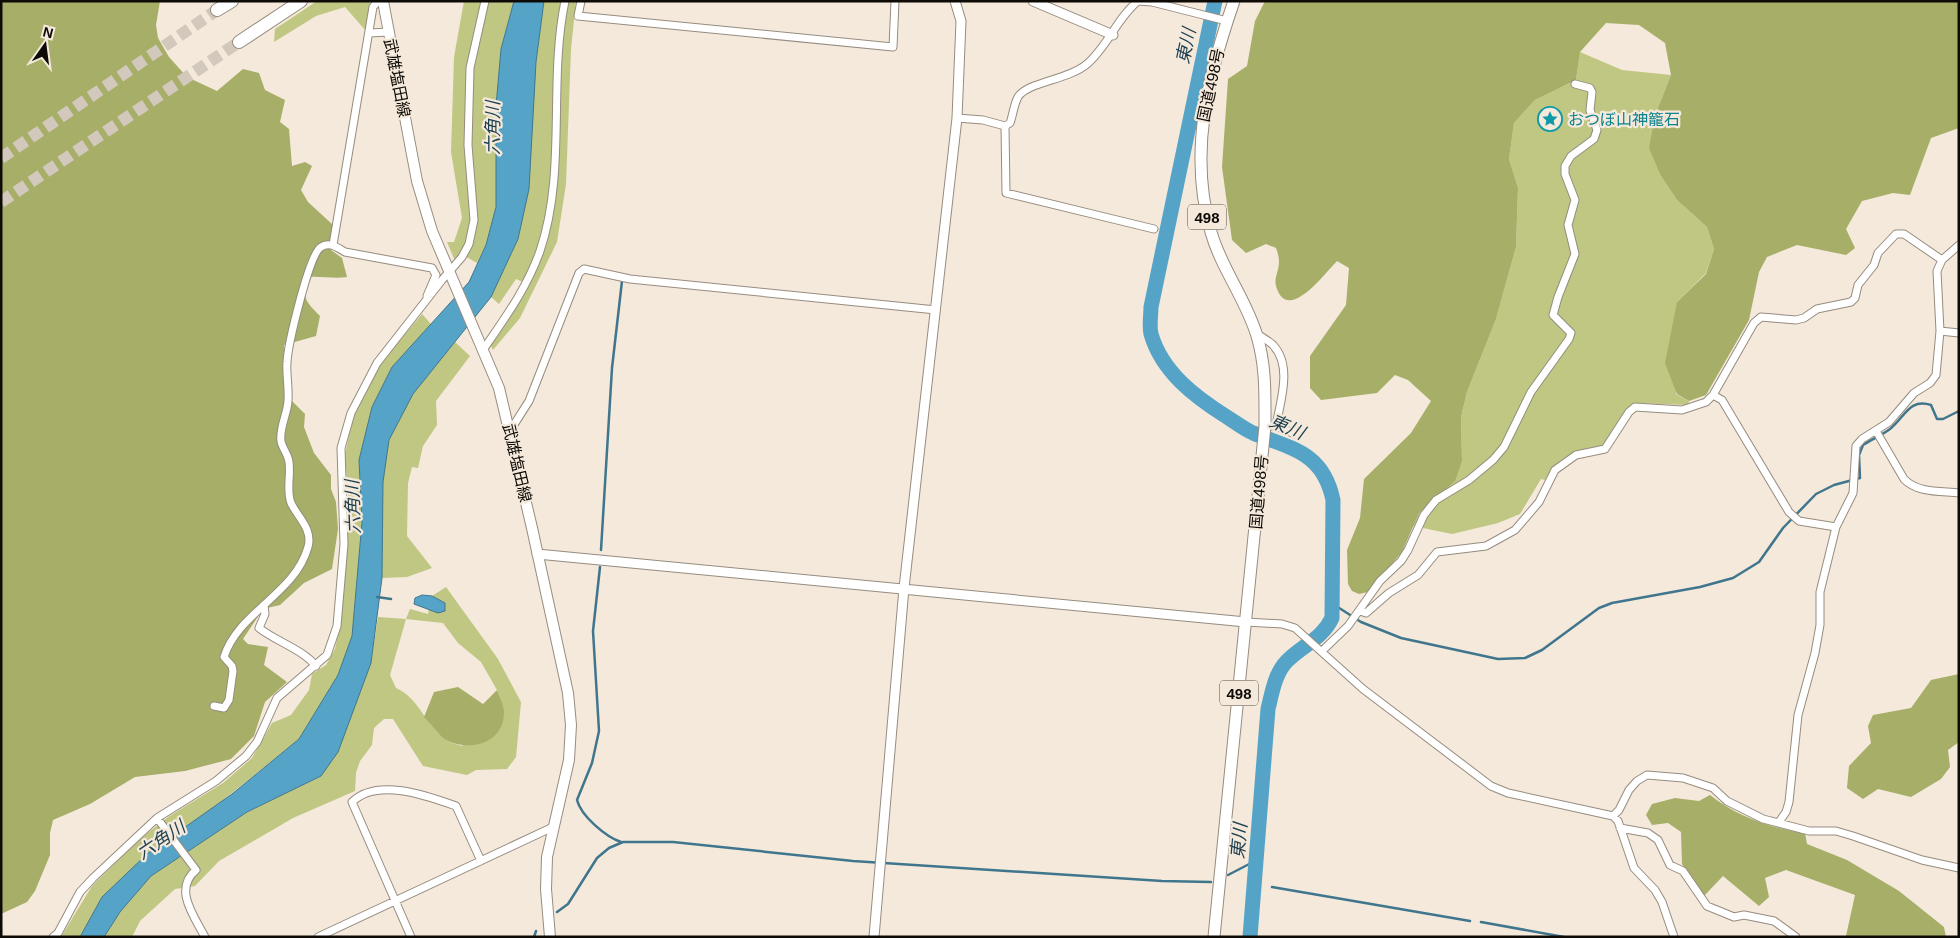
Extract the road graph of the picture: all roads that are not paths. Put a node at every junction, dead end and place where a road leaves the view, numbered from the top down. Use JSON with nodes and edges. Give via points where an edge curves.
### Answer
{"nodes":[{"id":1,"x":232,"y":1,"type":"edge"},
{"id":2,"x":301,"y":1,"type":"edge"},
{"id":3,"x":378,"y":1,"type":"edge"},
{"id":4,"x":383,"y":1,"type":"edge"},
{"id":5,"x":484,"y":1,"type":"edge"},
{"id":6,"x":565,"y":1,"type":"edge"},
{"id":7,"x":581,"y":1,"type":"edge"},
{"id":8,"x":895,"y":1,"type":"edge"},
{"id":9,"x":955,"y":1,"type":"edge"},
{"id":10,"x":1034,"y":1,"type":"edge"},
{"id":11,"x":1234,"y":1,"type":"edge"},
{"id":12,"x":1152,"y":2,"type":"edge"},
{"id":13,"x":217,"y":10,"type":"tunnel mouth"},
{"id":14,"x":1223,"y":21,"type":"junction"},
{"id":15,"x":389,"y":32,"type":"junction"},
{"id":16,"x":369,"y":33,"type":"junction"},
{"id":17,"x":1113,"y":35,"type":"junction"},
{"id":18,"x":239,"y":42,"type":"tunnel mouth"},
{"id":19,"x":1575,"y":84,"type":"dead end"},
{"id":20,"x":958,"y":118,"type":"junction"},
{"id":21,"x":1005,"y":126,"type":"junction"},
{"id":22,"x":1154,"y":229,"type":"dead end"},
{"id":23,"x":333,"y":245,"type":"junction"},
{"id":24,"x":1959,"y":245,"type":"edge"},
{"id":25,"x":1942,"y":260,"type":"junction"},
{"id":26,"x":450,"y":275,"type":"junction"},
{"id":27,"x":426,"y":300,"type":"junction"},
{"id":28,"x":936,"y":310,"type":"junction"},
{"id":29,"x":1940,"y":331,"type":"junction"},
{"id":30,"x":1959,"y":333,"type":"edge"},
{"id":31,"x":1256,"y":334,"type":"junction"},
{"id":32,"x":482,"y":348,"type":"junction"},
{"id":33,"x":1713,"y":395,"type":"junction"},
{"id":34,"x":1270,"y":426,"type":"junction"},
{"id":35,"x":510,"y":431,"type":"junction"},
{"id":36,"x":1876,"y":431,"type":"junction"},
{"id":37,"x":1295,"y":434,"type":"dead end"},
{"id":38,"x":1959,"y":493,"type":"edge"},
{"id":39,"x":1836,"y":527,"type":"junction"},
{"id":40,"x":537,"y":554,"type":"junction"},
{"id":41,"x":904,"y":588,"type":"junction"},
{"id":42,"x":264,"y":605,"type":"junction"},
{"id":43,"x":1360,"y":611,"type":"junction"},
{"id":44,"x":1246,"y":622,"type":"junction"},
{"id":45,"x":1321,"y":650,"type":"junction"},
{"id":46,"x":316,"y":666,"type":"junction"},
{"id":47,"x":214,"y":706,"type":"dead end"},
{"id":48,"x":1614,"y":816,"type":"junction"},
{"id":49,"x":158,"y":820,"type":"junction"},
{"id":50,"x":1779,"y":822,"type":"junction"},
{"id":51,"x":553,"y":827,"type":"junction"},
{"id":52,"x":1620,"y":828,"type":"junction"},
{"id":53,"x":481,"y":861,"type":"junction"},
{"id":54,"x":1959,"y":868,"type":"edge"},
{"id":55,"x":394,"y":902,"type":"junction"},
{"id":56,"x":53,"y":937,"type":"edge"},
{"id":57,"x":205,"y":937,"type":"edge"},
{"id":58,"x":318,"y":937,"type":"edge"},
{"id":59,"x":411,"y":937,"type":"edge"},
{"id":60,"x":550,"y":937,"type":"edge"},
{"id":61,"x":874,"y":937,"type":"edge"},
{"id":62,"x":1214,"y":937,"type":"edge"},
{"id":63,"x":1674,"y":937,"type":"edge"},
{"id":64,"x":1796,"y":937,"type":"edge"}],
"edges":[{"from":1,"to":13,"type":"highway"},
{"from":2,"to":18,"type":"highway"},
{"from":3,"to":16,"type":"street","via":[[373,7]]},
{"from":4,"to":15,"type":"main road","name":"武雄塩田線"},
{"from":5,"to":26,"type":"street","via":[[470,68],[468,145],[474,220],[469,244]]},
{"from":6,"to":32,"type":"street","via":[[556,69],[550,210],[540,250],[526,286]]},
{"from":7,"to":8,"type":"street","via":[[578,16],[893,47]]},
{"from":9,"to":20,"type":"street","via":[[961,21]]},
{"from":10,"to":17,"type":"street"},
{"from":11,"to":14,"type":"highway","name":"国道498号","number":"498"},
{"from":12,"to":14,"type":"street"},
{"from":12,"to":17,"type":"street","via":[[1138,1],[1132,6]]},
{"from":14,"to":31,"type":"highway","name":"国道498号","number":"498","via":[[1204,110],[1202,179],[1211,232]]},
{"from":15,"to":16,"type":"street"},
{"from":15,"to":26,"type":"main road","name":"武雄塩田線","via":[[416,181]]},
{"from":16,"to":23,"type":"street"},
{"from":17,"to":21,"type":"street","via":[[1086,66],[1062,79],[1025,89],[1017,99],[1010,123]]},
{"from":19,"to":43,"type":"street","via":[[1587,85],[1592,92],[1590,110],[1597,130],[1594,139],[1571,156],[1565,166],[1575,200],[1568,225],[1575,254],[1553,315],[1568,328],[1569,340],[1531,392],[1504,447],[1484,468],[1436,500],[1424,515],[1404,555],[1380,580]]},
{"from":20,"to":21,"type":"street"},
{"from":20,"to":28,"type":"street"},
{"from":21,"to":22,"type":"street","via":[[1006,193]]},
{"from":23,"to":27,"type":"street","via":[[345,252],[432,268],[436,275]]},
{"from":23,"to":42,"type":"street","via":[[324,244],[318,248],[310,266],[286,362],[288,401],[281,441],[289,461],[291,503],[310,538],[294,575]]},
{"from":24,"to":25,"type":"street"},
{"from":25,"to":29,"type":"street","via":[[1938,272]]},
{"from":25,"to":33,"type":"street","via":[[1904,234],[1896,234],[1878,253],[1850,302],[1817,309],[1796,320],[1761,317],[1754,323]]},
{"from":26,"to":27,"type":"street"},
{"from":26,"to":32,"type":"main road","name":"武雄塩田線"},
{"from":27,"to":46,"type":"street","via":[[377,363],[351,413],[341,448],[344,544],[337,626],[327,655]]},
{"from":28,"to":35,"type":"street","via":[[630,279],[584,269],[579,273],[529,401]]},
{"from":28,"to":41,"type":"street"},
{"from":29,"to":30,"type":"street"},
{"from":29,"to":36,"type":"street","via":[[1936,376]]},
{"from":31,"to":34,"type":"highway","name":"国道498号","number":"498","via":[[1265,368]]},
{"from":31,"to":34,"type":"street","via":[[1274,346],[1283,370],[1284,381]]},
{"from":32,"to":35,"type":"main road","name":"武雄塩田線","via":[[499,388]]},
{"from":33,"to":39,"type":"street","via":[[1722,400],[1789,512],[1799,521]]},
{"from":33,"to":43,"type":"street","via":[[1706,402],[1682,410],[1635,407],[1605,449],[1576,455],[1555,470],[1539,502],[1515,530],[1486,546],[1437,552],[1418,575],[1389,593],[1366,613]]},
{"from":34,"to":37,"type":"street"},
{"from":34,"to":44,"type":"highway","name":"国道498号","number":"498","via":[[1263,449]]},
{"from":35,"to":40,"type":"main road","name":"武雄塩田線"},
{"from":36,"to":38,"type":"street","via":[[1909,485]]},
{"from":36,"to":39,"type":"street","via":[[1856,446],[1854,488]]},
{"from":39,"to":50,"type":"street","via":[[1820,592],[1820,625],[1815,653],[1798,715],[1789,802]]},
{"from":40,"to":41,"type":"street"},
{"from":40,"to":51,"type":"main road","name":"武雄塩田線","via":[[568,693],[571,725],[569,760]]},
{"from":41,"to":44,"type":"street"},
{"from":41,"to":61,"type":"street"},
{"from":42,"to":46,"type":"street","via":[[265,614],[259,628],[309,658]]},
{"from":42,"to":47,"type":"street","via":[[228,646],[224,657],[233,671],[229,700],[224,708]]},
{"from":43,"to":45,"type":"street"},
{"from":44,"to":45,"type":"street","via":[[1295,628]]},
{"from":44,"to":62,"type":"highway","name":"国道498号","number":"498"},
{"from":45,"to":48,"type":"street","via":[[1363,689],[1491,786],[1508,793]]},
{"from":46,"to":49,"type":"street","via":[[277,698],[257,742],[246,756],[216,781]]},
{"from":48,"to":50,"type":"street","via":[[1629,790],[1648,776],[1700,782],[1763,819]]},
{"from":48,"to":52,"type":"street"},
{"from":49,"to":56,"type":"street","via":[[80,892]]},
{"from":49,"to":57,"type":"street","via":[[196,870],[189,876],[186,899]]},
{"from":50,"to":54,"type":"street","via":[[1809,831],[1836,831],[1922,860]]},
{"from":51,"to":53,"type":"street"},
{"from":51,"to":60,"type":"main road","name":"武雄塩田線","via":[[547,857],[546,889]]},
{"from":52,"to":63,"type":"street","via":[[1634,868],[1662,902]]},
{"from":52,"to":64,"type":"street","via":[[1648,833],[1658,840],[1670,865],[1683,871],[1707,906],[1734,917],[1744,915],[1774,921]]},
{"from":53,"to":55,"type":"street"},
{"from":53,"to":55,"type":"street","via":[[456,806],[420,792],[391,790],[360,794],[352,802]]},
{"from":55,"to":58,"type":"street"},
{"from":55,"to":59,"type":"street"}]}
